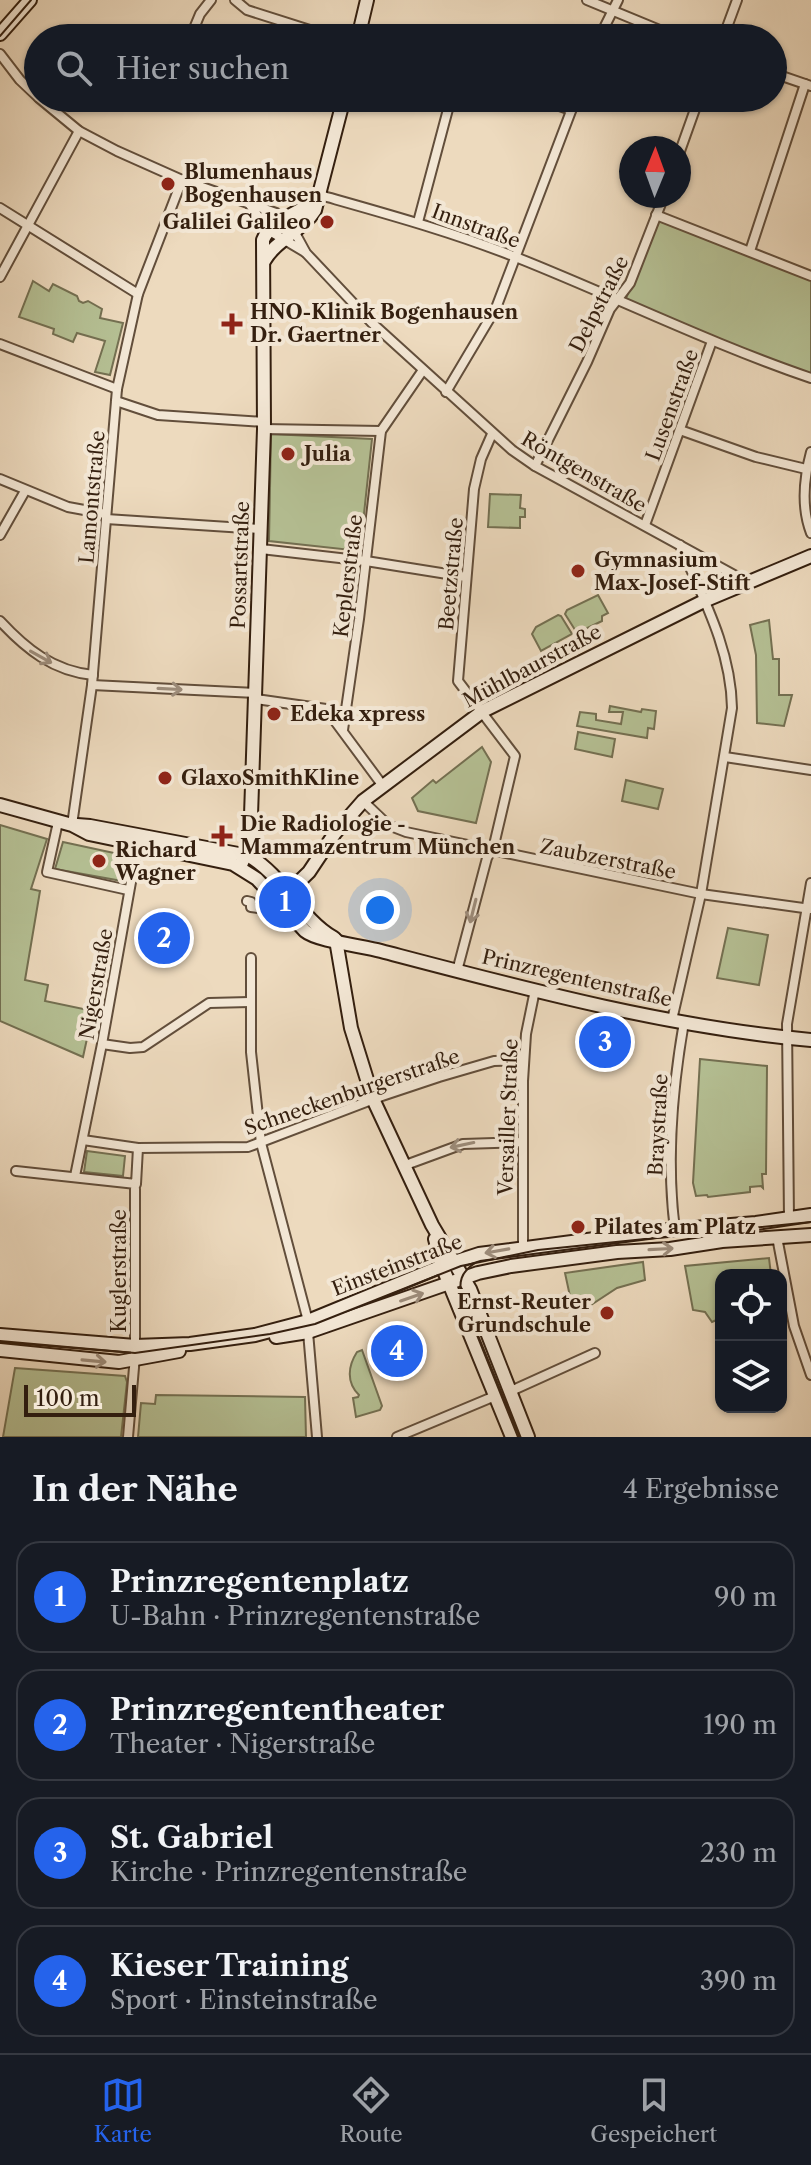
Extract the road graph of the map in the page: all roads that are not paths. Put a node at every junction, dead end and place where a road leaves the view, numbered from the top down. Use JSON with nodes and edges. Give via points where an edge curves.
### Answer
{"nodes":[{"id":1,"x":30,"y":0,"type":"edge"},
{"id":2,"x":211,"y":0,"type":"edge"},
{"id":3,"x":235,"y":0,"type":"edge"},
{"id":4,"x":367,"y":0,"type":"edge"},
{"id":5,"x":587,"y":0,"type":"edge"},
{"id":6,"x":618,"y":0,"type":"edge"},
{"id":7,"x":737,"y":0,"type":"edge"},
{"id":8,"x":612,"y":11,"type":"junction"},
{"id":9,"x":196,"y":24,"type":"edge"},
{"id":10,"x":291,"y":24,"type":"edge"},
{"id":11,"x":361,"y":24,"type":"edge"},
{"id":12,"x":606,"y":24,"type":"edge"},
{"id":13,"x":644,"y":24,"type":"edge"},
{"id":14,"x":728,"y":24,"type":"edge"},
{"id":15,"x":0,"y":34,"type":"edge"},
{"id":16,"x":0,"y":54,"type":"edge"},
{"id":17,"x":787,"y":78,"type":"edge"},
{"id":18,"x":24,"y":84,"type":"edge"},
{"id":19,"x":808,"y":85,"type":"edge"},
{"id":20,"x":57,"y":112,"type":"edge"},
{"id":21,"x":341,"y":112,"type":"edge"},
{"id":22,"x":447,"y":112,"type":"edge"},
{"id":23,"x":570,"y":112,"type":"edge"},
{"id":24,"x":694,"y":112,"type":"edge"},
{"id":25,"x":79,"y":131,"type":"junction"},
{"id":26,"x":685,"y":136,"type":"edge"},
{"id":27,"x":182,"y":180,"type":"junction"},
{"id":28,"x":320,"y":195,"type":"junction"},
{"id":29,"x":249,"y":205,"type":"junction"},
{"id":30,"x":0,"y":208,"type":"edge"},
{"id":31,"x":659,"y":208,"type":"edge"},
{"id":32,"x":656,"y":215,"type":"junction"},
{"id":33,"x":283,"y":220,"type":"junction"},
{"id":34,"x":418,"y":222,"type":"junction"},
{"id":35,"x":26,"y":226,"type":"junction"},
{"id":36,"x":268,"y":230,"type":"junction"},
{"id":37,"x":294,"y":231,"type":"junction"},
{"id":38,"x":282,"y":240,"type":"junction"},
{"id":39,"x":750,"y":251,"type":"junction"},
{"id":40,"x":306,"y":253,"type":"junction"},
{"id":41,"x":516,"y":257,"type":"junction"},
{"id":42,"x":264,"y":261,"type":"junction"},
{"id":43,"x":811,"y":276,"type":"edge"},
{"id":44,"x":0,"y":277,"type":"edge"},
{"id":45,"x":138,"y":294,"type":"junction"},
{"id":46,"x":616,"y":299,"type":"junction"},
{"id":47,"x":712,"y":341,"type":"junction"},
{"id":48,"x":0,"y":344,"type":"edge"},
{"id":49,"x":423,"y":370,"type":"junction"},
{"id":50,"x":811,"y":378,"type":"edge"},
{"id":51,"x":117,"y":389,"type":"junction"},
{"id":52,"x":446,"y":392,"type":"junction"},
{"id":53,"x":116,"y":401,"type":"junction"},
{"id":54,"x":264,"y":426,"type":"junction"},
{"id":55,"x":680,"y":430,"type":"junction"},
{"id":56,"x":381,"y":431,"type":"junction"},
{"id":57,"x":492,"y":434,"type":"junction"},
{"id":58,"x":811,"y":452,"type":"edge"},
{"id":59,"x":535,"y":466,"type":"junction"},
{"id":60,"x":806,"y":469,"type":"junction"},
{"id":61,"x":0,"y":479,"type":"edge"},
{"id":62,"x":25,"y":491,"type":"junction"},
{"id":63,"x":106,"y":516,"type":"junction"},
{"id":64,"x":645,"y":525,"type":"junction"},
{"id":65,"x":261,"y":529,"type":"junction"},
{"id":66,"x":811,"y":533,"type":"edge"},
{"id":67,"x":0,"y":535,"type":"edge"},
{"id":68,"x":680,"y":545,"type":"junction"},
{"id":69,"x":261,"y":549,"type":"junction"},
{"id":70,"x":811,"y":556,"type":"edge"},
{"id":71,"x":366,"y":561,"type":"junction"},
{"id":72,"x":466,"y":577,"type":"junction"},
{"id":73,"x":747,"y":582,"type":"junction"},
{"id":74,"x":704,"y":601,"type":"junction"},
{"id":75,"x":0,"y":621,"type":"edge"},
{"id":76,"x":93,"y":675,"type":"junction"},
{"id":77,"x":92,"y":685,"type":"junction"},
{"id":78,"x":256,"y":696,"type":"junction"},
{"id":79,"x":483,"y":711,"type":"junction"},
{"id":80,"x":343,"y":730,"type":"junction"},
{"id":81,"x":725,"y":757,"type":"junction"},
{"id":82,"x":811,"y":770,"type":"edge"},
{"id":83,"x":383,"y":786,"type":"junction"},
{"id":84,"x":363,"y":801,"type":"junction"},
{"id":85,"x":0,"y":805,"type":"edge"},
{"id":86,"x":58,"y":822,"type":"junction"},
{"id":87,"x":72,"y":825,"type":"junction"},
{"id":88,"x":140,"y":840,"type":"junction"},
{"id":89,"x":491,"y":852,"type":"junction"},
{"id":90,"x":244,"y":861,"type":"junction"},
{"id":91,"x":811,"y":883,"type":"edge"},
{"id":92,"x":128,"y":890,"type":"junction"},
{"id":93,"x":701,"y":894,"type":"junction"},
{"id":94,"x":247,"y":901,"type":"dead end"},
{"id":95,"x":281,"y":902,"type":"junction"},
{"id":96,"x":809,"y":909,"type":"edge"},
{"id":97,"x":336,"y":940,"type":"junction"},
{"id":98,"x":251,"y":958,"type":"dead end"},
{"id":99,"x":457,"y":971,"type":"junction"},
{"id":100,"x":535,"y":990,"type":"junction"},
{"id":101,"x":250,"y":1002,"type":"junction"},
{"id":102,"x":678,"y":1021,"type":"junction"},
{"id":103,"x":787,"y":1038,"type":"junction"},
{"id":104,"x":811,"y":1040,"type":"edge"},
{"id":105,"x":102,"y":1044,"type":"junction"},
{"id":106,"x":524,"y":1060,"type":"junction"},
{"id":107,"x":373,"y":1099,"type":"junction"},
{"id":108,"x":83,"y":1140,"type":"junction"},
{"id":109,"x":523,"y":1142,"type":"junction"},
{"id":110,"x":261,"y":1143,"type":"junction"},
{"id":111,"x":138,"y":1148,"type":"junction"},
{"id":112,"x":403,"y":1166,"type":"junction"},
{"id":113,"x":16,"y":1171,"type":"dead end"},
{"id":114,"x":75,"y":1176,"type":"junction"},
{"id":115,"x":136,"y":1186,"type":"junction"},
{"id":116,"x":811,"y":1215,"type":"edge"},
{"id":117,"x":789,"y":1219,"type":"junction"},
{"id":118,"x":675,"y":1230,"type":"junction"},
{"id":119,"x":811,"y":1235,"type":"edge"},
{"id":120,"x":777,"y":1237,"type":"junction"},
{"id":121,"x":523,"y":1247,"type":"junction"},
{"id":122,"x":448,"y":1264,"type":"junction"},
{"id":123,"x":463,"y":1279,"type":"junction"},
{"id":124,"x":449,"y":1284,"type":"junction"},
{"id":125,"x":308,"y":1327,"type":"junction"},
{"id":126,"x":0,"y":1335,"type":"edge"},
{"id":127,"x":0,"y":1350,"type":"edge"},
{"id":128,"x":135,"y":1352,"type":"junction"},
{"id":129,"x":595,"y":1353,"type":"dead end"},
{"id":130,"x":811,"y":1375,"type":"edge"},
{"id":131,"x":511,"y":1391,"type":"junction"},
{"id":132,"x":495,"y":1396,"type":"junction"},
{"id":133,"x":128,"y":1437,"type":"edge"},
{"id":134,"x":317,"y":1437,"type":"edge"},
{"id":135,"x":397,"y":1437,"type":"edge"},
{"id":136,"x":512,"y":1437,"type":"edge"},
{"id":137,"x":528,"y":1437,"type":"edge"}],
"edges":[{"from":1,"to":15,"type":"main road"},
{"from":2,"to":9,"type":"street"},
{"from":3,"to":10,"type":"street","via":[[247,10]]},
{"from":4,"to":11,"type":"main road"},
{"from":5,"to":8,"type":"street"},
{"from":6,"to":8,"type":"street"},
{"from":7,"to":14,"type":"street"},
{"from":8,"to":12,"type":"street"},
{"from":8,"to":13,"type":"street"},
{"from":16,"to":18,"type":"street"},
{"from":17,"to":19,"type":"street"},
{"from":19,"to":39,"type":"street"},
{"from":20,"to":25,"type":"street"},
{"from":21,"to":28,"type":"main road"},
{"from":22,"to":34,"type":"street"},
{"from":23,"to":41,"type":"street"},
{"from":24,"to":26,"type":"street"},
{"from":25,"to":27,"type":"street"},
{"from":25,"to":35,"type":"street"},
{"from":27,"to":29,"type":"street"},
{"from":27,"to":45,"type":"street","name":"Lamontstraße"},
{"from":28,"to":33,"type":"main road"},
{"from":28,"to":34,"type":"street","name":"Innstraße"},
{"from":28,"to":37,"type":"main road","via":[[311,217]]},
{"from":29,"to":33,"type":"street"},
{"from":29,"to":36,"type":"street","name":"Röntgenstraße"},
{"from":30,"to":35,"type":"street"},
{"from":31,"to":32,"type":"street","name":"Delpstraße"},
{"from":32,"to":39,"type":"street"},
{"from":32,"to":46,"type":"street","name":"Delpstraße","via":[[630,283]]},
{"from":33,"to":36,"type":"main road"},
{"from":33,"to":37,"type":"street","name":"Röntgenstraße"},
{"from":34,"to":41,"type":"street","name":"Innstraße"},
{"from":35,"to":44,"type":"street"},
{"from":35,"to":45,"type":"street"},
{"from":36,"to":38,"type":"street","name":"Röntgenstraße"},
{"from":36,"to":42,"type":"main road","name":"Possartstraße"},
{"from":37,"to":38,"type":"main road"},
{"from":37,"to":40,"type":"street","name":"Röntgenstraße"},
{"from":38,"to":40,"type":"street","name":"Röntgenstraße"},
{"from":38,"to":42,"type":"main road"},
{"from":39,"to":43,"type":"street"},
{"from":40,"to":49,"type":"street","name":"Röntgenstraße"},
{"from":41,"to":46,"type":"street","name":"Innstraße"},
{"from":41,"to":52,"type":"street","via":[[496,308]]},
{"from":42,"to":54,"type":"main road","name":"Possartstraße"},
{"from":45,"to":51,"type":"street","name":"Lamontstraße"},
{"from":46,"to":47,"type":"street","name":"Innstraße"},
{"from":46,"to":59,"type":"street","name":"Delpstraße"},
{"from":47,"to":50,"type":"street","name":"Innstraße"},
{"from":47,"to":55,"type":"street","name":"Lusenstraße"},
{"from":48,"to":51,"type":"street"},
{"from":49,"to":52,"type":"street","name":"Röntgenstraße"},
{"from":49,"to":56,"type":"street","name":"Keplerstraße"},
{"from":51,"to":53,"type":"street","name":"Lamontstraße"},
{"from":52,"to":57,"type":"street","name":"Röntgenstraße"},
{"from":53,"to":54,"type":"street","via":[[158,415]]},
{"from":53,"to":63,"type":"street","name":"Lamontstraße"},
{"from":54,"to":56,"type":"street"},
{"from":54,"to":65,"type":"main road","name":"Possartstraße"},
{"from":55,"to":60,"type":"street"},
{"from":55,"to":64,"type":"street","name":"Lusenstraße"},
{"from":56,"to":71,"type":"street","name":"Keplerstraße"},
{"from":57,"to":59,"type":"street","name":"Röntgenstraße"},
{"from":57,"to":72,"type":"street","name":"Beetzstraße","via":[[476,475]]},
{"from":58,"to":60,"type":"street"},
{"from":59,"to":64,"type":"street","name":"Röntgenstraße"},
{"from":60,"to":66,"type":"street","via":[[804,496]]},
{"from":61,"to":62,"type":"street"},
{"from":62,"to":63,"type":"street"},
{"from":62,"to":67,"type":"street"},
{"from":63,"to":65,"type":"street"},
{"from":63,"to":76,"type":"street","name":"Lamontstraße"},
{"from":64,"to":68,"type":"street","name":"Röntgenstraße"},
{"from":65,"to":69,"type":"main road","name":"Possartstraße"},
{"from":68,"to":73,"type":"street","name":"Röntgenstraße"},
{"from":68,"to":74,"type":"street"},
{"from":69,"to":71,"type":"street"},
{"from":69,"to":78,"type":"main road","name":"Possartstraße"},
{"from":70,"to":73,"type":"main road","name":"Mühlbaurstraße"},
{"from":71,"to":72,"type":"street"},
{"from":71,"to":80,"type":"street","name":"Keplerstraße"},
{"from":72,"to":79,"type":"street","name":"Beetzstraße","via":[[458,681]]},
{"from":73,"to":74,"type":"main road","name":"Mühlbaurstraße"},
{"from":74,"to":79,"type":"main road","name":"Mühlbaurstraße"},
{"from":74,"to":81,"type":"street","name":"Braystraße","via":[[732,684]]},
{"from":75,"to":76,"type":"street","one_way":true,"via":[[34,654]]},
{"from":76,"to":77,"type":"street","name":"Lamontstraße"},
{"from":77,"to":78,"type":"street","one_way":true},
{"from":77,"to":87,"type":"street","name":"Lamontstraße"},
{"from":78,"to":80,"type":"street","via":[[326,709]]},
{"from":78,"to":90,"type":"main road","name":"Possartstraße","via":[[250,845]]},
{"from":79,"to":83,"type":"main road","name":"Mühlbaurstraße"},
{"from":79,"to":89,"type":"street","name":"Beetzstraße","via":[[515,756]]},
{"from":80,"to":83,"type":"street"},
{"from":81,"to":82,"type":"street"},
{"from":81,"to":93,"type":"street","name":"Braystraße"},
{"from":83,"to":84,"type":"main road","name":"Mühlbaurstraße"},
{"from":84,"to":89,"type":"street","name":"Zaubzerstraße","via":[[388,825]]},
{"from":84,"to":95,"type":"main road","name":"Mühlbaurstraße"},
{"from":85,"to":86,"type":"main road"},
{"from":86,"to":87,"type":"main road"},
{"from":86,"to":92,"type":"street","via":[[47,872]]},
{"from":87,"to":88,"type":"main road","via":[[89,834]]},
{"from":88,"to":90,"type":"main road"},
{"from":88,"to":92,"type":"street","name":"Nigerstraße"},
{"from":89,"to":93,"type":"street","name":"Zaubzerstraße"},
{"from":89,"to":99,"type":"street","name":"Beetzstraße","one_way":true},
{"from":90,"to":95,"type":"main road","name":"Prinzregentenstraße"},
{"from":91,"to":96,"type":"street"},
{"from":92,"to":105,"type":"street","name":"Nigerstraße"},
{"from":93,"to":96,"type":"street","name":"Zaubzerstraße"},
{"from":93,"to":102,"type":"street","name":"Braystraße"},
{"from":94,"to":95,"type":"street","via":[[251,907]]},
{"from":95,"to":97,"type":"main road","name":"Prinzregentenstraße","via":[[309,934]]},
{"from":96,"to":103,"type":"street"},
{"from":97,"to":99,"type":"main road","name":"Prinzregentenstraße"},
{"from":97,"to":107,"type":"main road","via":[[351,1028]]},
{"from":98,"to":101,"type":"street"},
{"from":99,"to":100,"type":"main road","name":"Prinzregentenstraße"},
{"from":100,"to":102,"type":"main road","name":"Prinzregentenstraße"},
{"from":100,"to":106,"type":"street","name":"Versailler Straße"},
{"from":101,"to":105,"type":"street","via":[[209,1003],[143,1047]]},
{"from":101,"to":110,"type":"street"},
{"from":102,"to":103,"type":"main road","name":"Prinzregentenstraße"},
{"from":102,"to":118,"type":"street","name":"Braystraße","via":[[670,1170]]},
{"from":103,"to":104,"type":"main road","name":"Prinzregentenstraße"},
{"from":103,"to":117,"type":"street"},
{"from":105,"to":108,"type":"street","name":"Nigerstraße"},
{"from":106,"to":107,"type":"street","name":"Schneckenburgerstraße","via":[[494,1061]]},
{"from":106,"to":109,"type":"street","name":"Versailler Straße"},
{"from":107,"to":110,"type":"street","name":"Schneckenburgerstraße"},
{"from":107,"to":112,"type":"main road"},
{"from":108,"to":111,"type":"street","name":"Schneckenburgerstraße"},
{"from":108,"to":114,"type":"street"},
{"from":109,"to":112,"type":"street","one_way":true,"via":[[463,1144]]},
{"from":109,"to":121,"type":"street","name":"Versailler Straße"},
{"from":110,"to":111,"type":"street","name":"Schneckenburgerstraße","via":[[215,1149]]},
{"from":110,"to":125,"type":"street"},
{"from":111,"to":115,"type":"street","name":"Kuglerstraße"},
{"from":112,"to":122,"type":"main road"},
{"from":113,"to":114,"type":"street"},
{"from":114,"to":115,"type":"street"},
{"from":115,"to":128,"type":"street","name":"Kuglerstraße"},
{"from":116,"to":117,"type":"main road","name":"Einsteinstraße"},
{"from":117,"to":118,"type":"main road","name":"Einsteinstraße"},
{"from":118,"to":121,"type":"main road","name":"Einsteinstraße"},
{"from":119,"to":120,"type":"main road","name":"Einsteinstraße"},
{"from":123,"to":120,"type":"main road","name":"Einsteinstraße","one_way":true,"via":[[536,1262]]},
{"from":120,"to":130,"type":"street","via":[[794,1326]]},
{"from":121,"to":122,"type":"main road","name":"Einsteinstraße","one_way":true},
{"from":122,"to":123,"type":"main road"},
{"from":122,"to":124,"type":"main road"},
{"from":122,"to":125,"type":"main road","name":"Einsteinstraße"},
{"from":123,"to":124,"type":"main road","name":"Einsteinstraße"},
{"from":123,"to":131,"type":"main road"},
{"from":125,"to":124,"type":"main road","name":"Einsteinstraße","one_way":true},
{"from":124,"to":132,"type":"main road"},
{"from":125,"to":128,"type":"main road","name":"Einsteinstraße"},
{"from":125,"to":134,"type":"street"},
{"from":126,"to":128,"type":"main road","name":"Einsteinstraße"},
{"from":127,"to":128,"type":"main road","name":"Einsteinstraße","one_way":true,"via":[[104,1362]]},
{"from":128,"to":133,"type":"street","name":"Kuglerstraße"},
{"from":129,"to":131,"type":"street"},
{"from":131,"to":137,"type":"main road"},
{"from":132,"to":135,"type":"street"},
{"from":132,"to":136,"type":"main road"}]}
